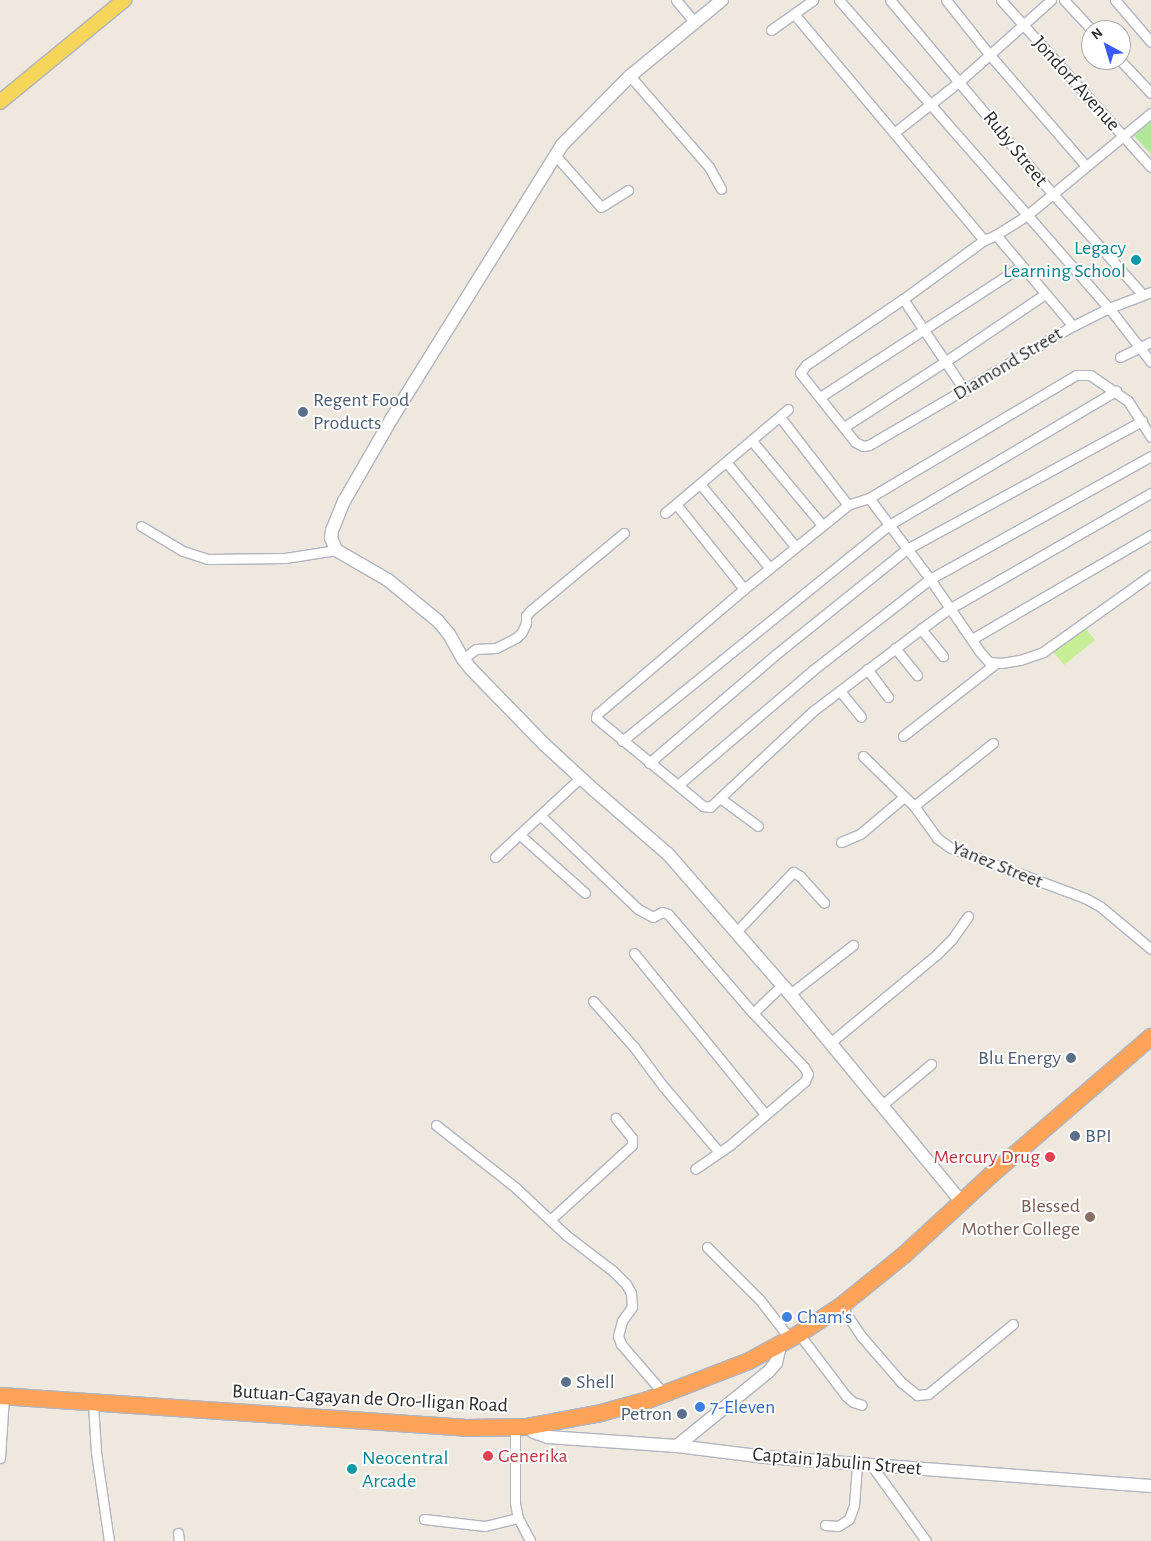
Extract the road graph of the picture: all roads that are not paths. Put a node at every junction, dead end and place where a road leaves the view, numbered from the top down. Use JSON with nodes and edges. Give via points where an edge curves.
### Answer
{"nodes":[{"id":1,"x":124,"y":0,"type":"edge"},
{"id":2,"x":676,"y":0,"type":"edge"},
{"id":3,"x":722,"y":0,"type":"edge"},
{"id":4,"x":813,"y":0,"type":"edge"},
{"id":5,"x":839,"y":0,"type":"edge"},
{"id":6,"x":890,"y":0,"type":"edge"},
{"id":7,"x":946,"y":0,"type":"edge"},
{"id":8,"x":1001,"y":0,"type":"edge"},
{"id":9,"x":1051,"y":0,"type":"edge"},
{"id":10,"x":1064,"y":0,"type":"edge"},
{"id":11,"x":1115,"y":0,"type":"edge"},
{"id":12,"x":795,"y":14,"type":"junction"},
{"id":13,"x":1083,"y":20,"type":"edge"},
{"id":14,"x":694,"y":23,"type":"junction"},
{"id":15,"x":1023,"y":26,"type":"junction"},
{"id":16,"x":770,"y":30,"type":"dead end"},
{"id":17,"x":1151,"y":42,"type":"edge"},
{"id":18,"x":989,"y":54,"type":"junction"},
{"id":19,"x":1129,"y":70,"type":"edge"},
{"id":20,"x":630,"y":76,"type":"junction"},
{"id":21,"x":960,"y":81,"type":"junction"},
{"id":22,"x":1151,"y":93,"type":"edge"},
{"id":23,"x":0,"y":102,"type":"edge"},
{"id":24,"x":931,"y":104,"type":"junction"},
{"id":25,"x":1151,"y":113,"type":"edge"},
{"id":26,"x":895,"y":132,"type":"junction"},
{"id":27,"x":1122,"y":135,"type":"junction"},
{"id":28,"x":555,"y":155,"type":"junction"},
{"id":29,"x":1085,"y":165,"type":"junction"},
{"id":30,"x":1151,"y":167,"type":"edge"},
{"id":31,"x":720,"y":189,"type":"dead end"},
{"id":32,"x":628,"y":190,"type":"dead end"},
{"id":33,"x":1053,"y":194,"type":"junction"},
{"id":34,"x":1026,"y":216,"type":"junction"},
{"id":35,"x":996,"y":236,"type":"junction"},
{"id":36,"x":984,"y":240,"type":"junction"},
{"id":37,"x":1020,"y":267,"type":"junction"},
{"id":38,"x":1045,"y":294,"type":"junction"},
{"id":39,"x":1147,"y":294,"type":"edge"},
{"id":40,"x":902,"y":300,"type":"junction"},
{"id":41,"x":1109,"y":308,"type":"junction"},
{"id":42,"x":1073,"y":326,"type":"junction"},
{"id":43,"x":924,"y":330,"type":"junction"},
{"id":44,"x":1151,"y":342,"type":"edge"},
{"id":45,"x":1139,"y":346,"type":"junction"},
{"id":46,"x":1120,"y":357,"type":"dead end"},
{"id":47,"x":946,"y":361,"type":"junction"},
{"id":48,"x":1151,"y":362,"type":"edge"},
{"id":49,"x":965,"y":390,"type":"junction"},
{"id":50,"x":1116,"y":391,"type":"junction"},
{"id":51,"x":820,"y":397,"type":"junction"},
{"id":52,"x":788,"y":409,"type":"dead end"},
{"id":53,"x":780,"y":418,"type":"junction"},
{"id":54,"x":1142,"y":421,"type":"junction"},
{"id":55,"x":844,"y":427,"type":"junction"},
{"id":56,"x":1151,"y":437,"type":"edge"},
{"id":57,"x":752,"y":442,"type":"junction"},
{"id":58,"x":1151,"y":456,"type":"edge"},
{"id":59,"x":727,"y":463,"type":"junction"},
{"id":60,"x":700,"y":484,"type":"junction"},
{"id":61,"x":1151,"y":493,"type":"edge"},
{"id":62,"x":869,"y":498,"type":"junction"},
{"id":63,"x":676,"y":504,"type":"junction"},
{"id":64,"x":848,"y":505,"type":"junction"},
{"id":65,"x":665,"y":513,"type":"dead end"},
{"id":66,"x":822,"y":525,"type":"junction"},
{"id":67,"x":888,"y":525,"type":"junction"},
{"id":68,"x":141,"y":526,"type":"dead end"},
{"id":69,"x":624,"y":534,"type":"dead end"},
{"id":70,"x":1151,"y":535,"type":"edge"},
{"id":71,"x":795,"y":546,"type":"junction"},
{"id":72,"x":907,"y":549,"type":"junction"},
{"id":73,"x":336,"y":550,"type":"junction"},
{"id":74,"x":769,"y":568,"type":"junction"},
{"id":75,"x":1151,"y":575,"type":"edge"},
{"id":76,"x":930,"y":578,"type":"junction"},
{"id":77,"x":744,"y":589,"type":"junction"},
{"id":78,"x":949,"y":609,"type":"junction"},
{"id":79,"x":921,"y":628,"type":"junction"},
{"id":80,"x":972,"y":639,"type":"junction"},
{"id":81,"x":895,"y":648,"type":"junction"},
{"id":82,"x":943,"y":656,"type":"dead end"},
{"id":83,"x":463,"y":659,"type":"junction"},
{"id":84,"x":996,"y":662,"type":"junction"},
{"id":85,"x":866,"y":669,"type":"junction"},
{"id":86,"x":917,"y":675,"type":"dead end"},
{"id":87,"x":840,"y":691,"type":"junction"},
{"id":88,"x":888,"y":697,"type":"dead end"},
{"id":89,"x":861,"y":716,"type":"dead end"},
{"id":90,"x":903,"y":736,"type":"dead end"},
{"id":91,"x":622,"y":741,"type":"junction"},
{"id":92,"x":994,"y":743,"type":"dead end"},
{"id":93,"x":863,"y":756,"type":"dead end"},
{"id":94,"x":649,"y":763,"type":"junction"},
{"id":95,"x":580,"y":778,"type":"junction"},
{"id":96,"x":678,"y":786,"type":"junction"},
{"id":97,"x":904,"y":797,"type":"junction"},
{"id":98,"x":720,"y":798,"type":"junction"},
{"id":99,"x":914,"y":806,"type":"junction"},
{"id":100,"x":541,"y":816,"type":"junction"},
{"id":101,"x":758,"y":826,"type":"dead end"},
{"id":102,"x":520,"y":835,"type":"junction"},
{"id":103,"x":841,"y":842,"type":"dead end"},
{"id":104,"x":495,"y":857,"type":"dead end"},
{"id":105,"x":585,"y":893,"type":"dead end"},
{"id":106,"x":824,"y":903,"type":"dead end"},
{"id":107,"x":968,"y":916,"type":"dead end"},
{"id":108,"x":736,"y":932,"type":"junction"},
{"id":109,"x":853,"y":945,"type":"dead end"},
{"id":110,"x":1151,"y":949,"type":"edge"},
{"id":111,"x":634,"y":953,"type":"dead end"},
{"id":112,"x":786,"y":989,"type":"junction"},
{"id":113,"x":593,"y":1001,"type":"dead end"},
{"id":114,"x":753,"y":1013,"type":"junction"},
{"id":115,"x":1151,"y":1037,"type":"edge"},
{"id":116,"x":830,"y":1043,"type":"junction"},
{"id":117,"x":931,"y":1064,"type":"dead end"},
{"id":118,"x":882,"y":1105,"type":"junction"},
{"id":119,"x":765,"y":1114,"type":"junction"},
{"id":120,"x":616,"y":1118,"type":"dead end"},
{"id":121,"x":436,"y":1126,"type":"dead end"},
{"id":122,"x":719,"y":1152,"type":"junction"},
{"id":123,"x":695,"y":1169,"type":"dead end"},
{"id":124,"x":962,"y":1203,"type":"junction"},
{"id":125,"x":550,"y":1220,"type":"junction"},
{"id":126,"x":707,"y":1247,"type":"dead end"},
{"id":127,"x":841,"y":1306,"type":"junction"},
{"id":128,"x":1013,"y":1324,"type":"dead end"},
{"id":129,"x":790,"y":1339,"type":"junction"},
{"id":130,"x":664,"y":1394,"type":"junction"},
{"id":131,"x":2,"y":1396,"type":"edge"},
{"id":132,"x":93,"y":1404,"type":"junction"},
{"id":133,"x":862,"y":1405,"type":"dead end"},
{"id":134,"x":520,"y":1428,"type":"junction"},
{"id":135,"x":677,"y":1446,"type":"junction"},
{"id":136,"x":0,"y":1458,"type":"edge"},
{"id":137,"x":857,"y":1465,"type":"junction"},
{"id":138,"x":872,"y":1466,"type":"junction"},
{"id":139,"x":1151,"y":1486,"type":"edge"},
{"id":140,"x":518,"y":1518,"type":"junction"},
{"id":141,"x":424,"y":1520,"type":"dead end"},
{"id":142,"x":825,"y":1525,"type":"dead end"},
{"id":143,"x":109,"y":1541,"type":"edge"},
{"id":144,"x":530,"y":1541,"type":"edge"},
{"id":145,"x":926,"y":1541,"type":"edge"}],
"edges":[{"from":1,"to":23,"type":"main road"},
{"from":2,"to":14,"type":"street"},
{"from":3,"to":14,"type":"street"},
{"from":4,"to":12,"type":"street"},
{"from":5,"to":24,"type":"street"},
{"from":6,"to":21,"type":"street","name":"Ruby Street"},
{"from":7,"to":18,"type":"street"},
{"from":8,"to":15,"type":"street","name":"Jondorf Avenue"},
{"from":9,"to":15,"type":"street"},
{"from":10,"to":13,"type":"street"},
{"from":11,"to":17,"type":"street"},
{"from":12,"to":16,"type":"street"},
{"from":12,"to":26,"type":"street"},
{"from":14,"to":20,"type":"street"},
{"from":15,"to":18,"type":"street"},
{"from":15,"to":27,"type":"street","name":"Jondorf Avenue"},
{"from":18,"to":21,"type":"street"},
{"from":18,"to":29,"type":"street"},
{"from":19,"to":22,"type":"street"},
{"from":20,"to":28,"type":"street","via":[[591,113]]},
{"from":20,"to":31,"type":"street","via":[[709,167]]},
{"from":21,"to":24,"type":"street"},
{"from":21,"to":33,"type":"street","name":"Ruby Street"},
{"from":24,"to":26,"type":"street"},
{"from":24,"to":34,"type":"street"},
{"from":25,"to":27,"type":"street"},
{"from":26,"to":36,"type":"street"},
{"from":27,"to":29,"type":"street"},
{"from":27,"to":30,"type":"street","name":"Jondorf Avenue"},
{"from":28,"to":32,"type":"street","via":[[598,205],[604,206]]},
{"from":28,"to":73,"type":"street","via":[[344,501],[332,530],[331,538]]},
{"from":29,"to":33,"type":"street"},
{"from":33,"to":34,"type":"street"},
{"from":33,"to":39,"type":"street","name":"Ruby Street"},
{"from":34,"to":35,"type":"street"},
{"from":34,"to":41,"type":"street"},
{"from":35,"to":36,"type":"street"},
{"from":35,"to":37,"type":"street"},
{"from":36,"to":40,"type":"street"},
{"from":37,"to":38,"type":"street"},
{"from":37,"to":43,"type":"street"},
{"from":38,"to":42,"type":"street"},
{"from":38,"to":47,"type":"street"},
{"from":39,"to":41,"type":"street","name":"Diamond Street"},
{"from":40,"to":43,"type":"street"},
{"from":40,"to":51,"type":"street","via":[[802,368],[800,373]]},
{"from":41,"to":42,"type":"street","name":"Diamond Street"},
{"from":41,"to":45,"type":"street"},
{"from":42,"to":49,"type":"street","name":"Diamond Street"},
{"from":43,"to":47,"type":"street"},
{"from":43,"to":51,"type":"street"},
{"from":44,"to":45,"type":"street"},
{"from":45,"to":46,"type":"street"},
{"from":45,"to":48,"type":"street"},
{"from":47,"to":49,"type":"street"},
{"from":47,"to":55,"type":"street"},
{"from":49,"to":55,"type":"street","name":"Diamond Street","via":[[869,445],[858,444]]},
{"from":50,"to":54,"type":"street","via":[[1128,401]]},
{"from":50,"to":62,"type":"street","via":[[1090,375],[1076,375]]},
{"from":50,"to":67,"type":"street"},
{"from":51,"to":55,"type":"street"},
{"from":52,"to":53,"type":"street"},
{"from":53,"to":57,"type":"street"},
{"from":53,"to":64,"type":"street"},
{"from":54,"to":56,"type":"street"},
{"from":54,"to":72,"type":"street"},
{"from":57,"to":59,"type":"street"},
{"from":57,"to":66,"type":"street"},
{"from":58,"to":76,"type":"street"},
{"from":59,"to":60,"type":"street"},
{"from":59,"to":71,"type":"street"},
{"from":60,"to":63,"type":"street"},
{"from":60,"to":74,"type":"street"},
{"from":61,"to":78,"type":"street"},
{"from":62,"to":64,"type":"street"},
{"from":62,"to":67,"type":"street"},
{"from":63,"to":65,"type":"street"},
{"from":63,"to":77,"type":"street"},
{"from":64,"to":66,"type":"street"},
{"from":66,"to":71,"type":"street"},
{"from":67,"to":72,"type":"street"},
{"from":67,"to":91,"type":"street"},
{"from":68,"to":73,"type":"street","via":[[183,551],[208,559],[285,558]]},
{"from":69,"to":83,"type":"street","via":[[530,611],[522,632],[516,638],[496,648],[476,649]]},
{"from":70,"to":80,"type":"street"},
{"from":71,"to":74,"type":"street"},
{"from":72,"to":76,"type":"street"},
{"from":72,"to":94,"type":"street","via":[[775,654]]},
{"from":73,"to":83,"type":"street","via":[[388,580],[438,621]]},
{"from":74,"to":77,"type":"street"},
{"from":75,"to":84,"type":"street","via":[[1043,652],[1020,660]]},
{"from":76,"to":78,"type":"street"},
{"from":76,"to":96,"type":"street","via":[[813,670]]},
{"from":77,"to":91,"type":"street","via":[[597,714],[598,721]]},
{"from":78,"to":79,"type":"street"},
{"from":78,"to":80,"type":"street"},
{"from":79,"to":81,"type":"street"},
{"from":79,"to":82,"type":"street"},
{"from":80,"to":84,"type":"street","via":[[985,660]]},
{"from":81,"to":85,"type":"street"},
{"from":81,"to":86,"type":"street"},
{"from":83,"to":95,"type":"street"},
{"from":84,"to":90,"type":"street"},
{"from":85,"to":87,"type":"street"},
{"from":85,"to":88,"type":"street"},
{"from":87,"to":89,"type":"street"},
{"from":87,"to":98,"type":"street"},
{"from":91,"to":94,"type":"street"},
{"from":92,"to":99,"type":"street"},
{"from":93,"to":97,"type":"street","name":"Yanez Street"},
{"from":94,"to":96,"type":"street"},
{"from":95,"to":100,"type":"street"},
{"from":95,"to":108,"type":"street","via":[[668,854]]},
{"from":96,"to":98,"type":"street","via":[[706,807]]},
{"from":97,"to":99,"type":"street","name":"Yanez Street"},
{"from":97,"to":103,"type":"street","via":[[860,834]]},
{"from":98,"to":101,"type":"street"},
{"from":99,"to":110,"type":"street","name":"Yanez Street","via":[[937,838],[950,848],[1084,898],[1101,907]]},
{"from":100,"to":102,"type":"street"},
{"from":100,"to":114,"type":"street","via":[[638,908],[652,917],[662,912],[668,914]]},
{"from":102,"to":104,"type":"street"},
{"from":102,"to":105,"type":"street"},
{"from":106,"to":108,"type":"street","via":[[793,872]]},
{"from":107,"to":116,"type":"street","via":[[936,955]]},
{"from":108,"to":112,"type":"street"},
{"from":109,"to":112,"type":"street"},
{"from":111,"to":119,"type":"street"},
{"from":112,"to":114,"type":"street"},
{"from":112,"to":116,"type":"street"},
{"from":113,"to":122,"type":"street"},
{"from":114,"to":119,"type":"street","via":[[808,1074],[805,1081]]},
{"from":115,"to":124,"type":"highway","name":"Butuan-Cagayan de Oro-Iligan Road"},
{"from":116,"to":118,"type":"street"},
{"from":117,"to":118,"type":"street"},
{"from":118,"to":124,"type":"street"},
{"from":119,"to":122,"type":"street"},
{"from":120,"to":125,"type":"street","via":[[632,1138],[632,1145]]},
{"from":121,"to":125,"type":"street","via":[[516,1188]]},
{"from":122,"to":123,"type":"street"},
{"from":124,"to":127,"type":"highway","name":"Butuan-Cagayan de Oro-Iligan Road"},
{"from":125,"to":130,"type":"street","via":[[626,1284],[631,1293],[632,1307],[622,1321],[618,1336],[621,1344]]},
{"from":126,"to":129,"type":"street","via":[[760,1300]]},
{"from":127,"to":128,"type":"street","via":[[862,1337],[901,1382],[917,1395],[928,1394]]},
{"from":127,"to":129,"type":"highway","name":"Butuan-Cagayan de Oro-Iligan Road"},
{"from":129,"to":130,"type":"highway","name":"Butuan-Cagayan de Oro-Iligan Road","via":[[720,1374]]},
{"from":129,"to":133,"type":"street","via":[[846,1396]]},
{"from":129,"to":135,"type":"street","via":[[768,1372]]},
{"from":130,"to":134,"type":"highway","name":"Butuan-Cagayan de Oro-Iligan Road","via":[[601,1413]]},
{"from":131,"to":132,"type":"highway","name":"Butuan-Cagayan de Oro-Iligan Road"},
{"from":131,"to":136,"type":"street"},
{"from":132,"to":134,"type":"highway","name":"Butuan-Cagayan de Oro-Iligan Road","via":[[263,1413],[418,1427]]},
{"from":132,"to":143,"type":"street","via":[[96,1452]]},
{"from":134,"to":135,"type":"street","name":"Captain Jabulin Street","via":[[548,1436]]},
{"from":134,"to":140,"type":"street","via":[[514,1503]]},
{"from":135,"to":137,"type":"street","name":"Captain Jabulin Street"},
{"from":137,"to":138,"type":"street","name":"Captain Jabulin Street"},
{"from":137,"to":142,"type":"street","via":[[850,1519],[838,1526]]},
{"from":138,"to":139,"type":"street","name":"Captain Jabulin Street"},
{"from":138,"to":145,"type":"street"},
{"from":140,"to":141,"type":"street","via":[[485,1526]]},
{"from":140,"to":144,"type":"street"}]}
